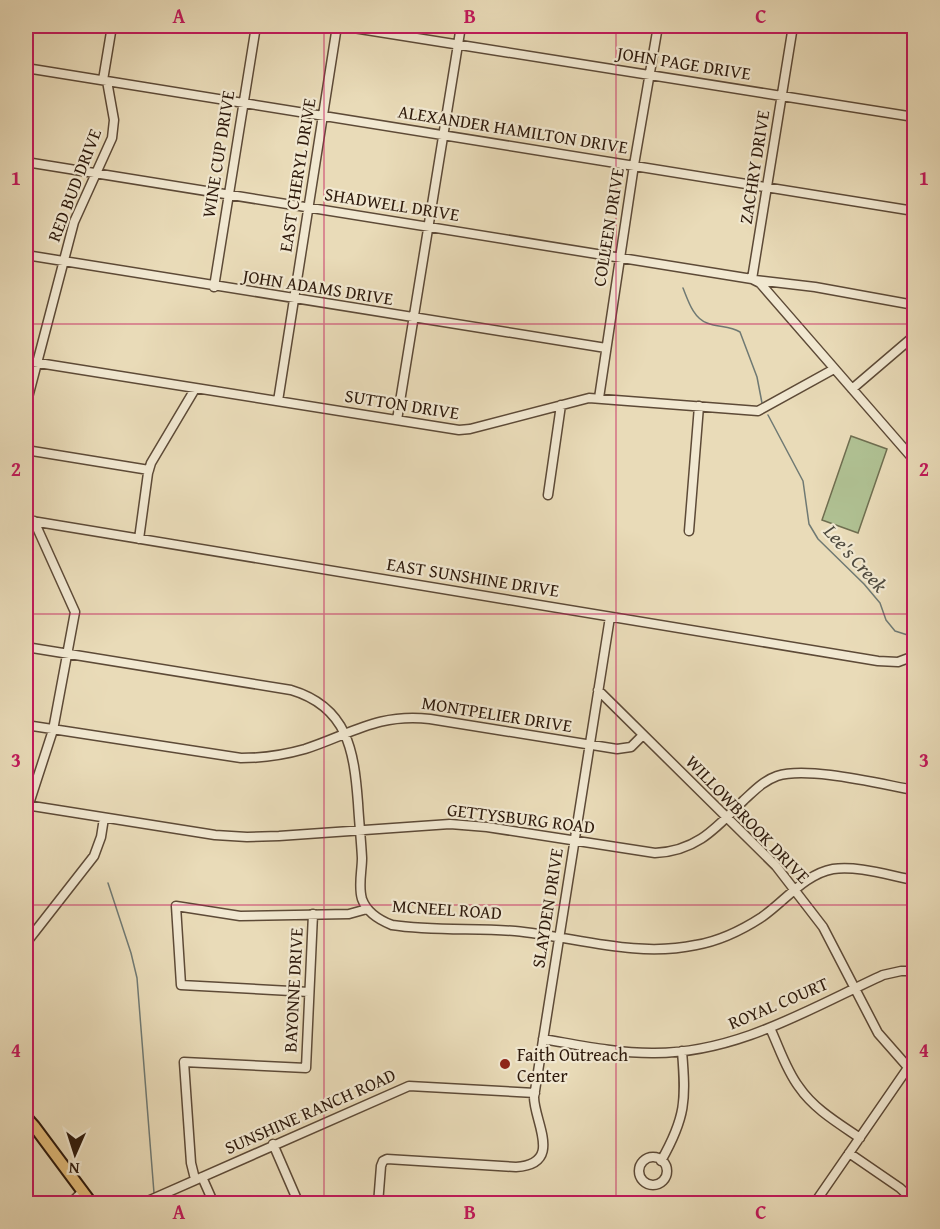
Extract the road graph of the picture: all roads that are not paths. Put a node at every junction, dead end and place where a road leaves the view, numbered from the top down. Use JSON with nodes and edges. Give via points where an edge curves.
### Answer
{"nodes":[{"id":1,"x":112,"y":26,"type":"edge"},
{"id":2,"x":256,"y":26,"type":"edge"},
{"id":3,"x":339,"y":26,"type":"edge"},
{"id":4,"x":461,"y":26,"type":"edge"},
{"id":5,"x":658,"y":26,"type":"edge"},
{"id":6,"x":793,"y":26,"type":"edge"},
{"id":7,"x":458,"y":44,"type":"junction"},
{"id":8,"x":26,"y":68,"type":"edge"},
{"id":9,"x":649,"y":74,"type":"junction"},
{"id":10,"x":105,"y":81,"type":"junction"},
{"id":11,"x":782,"y":95,"type":"junction"},
{"id":12,"x":243,"y":103,"type":"junction"},
{"id":13,"x":323,"y":116,"type":"junction"},
{"id":14,"x":915,"y":117,"type":"edge"},
{"id":15,"x":443,"y":135,"type":"junction"},
{"id":16,"x":26,"y":162,"type":"edge"},
{"id":17,"x":634,"y":165,"type":"junction"},
{"id":18,"x":95,"y":173,"type":"junction"},
{"id":19,"x":767,"y":187,"type":"junction"},
{"id":20,"x":229,"y":195,"type":"junction"},
{"id":21,"x":308,"y":207,"type":"junction"},
{"id":22,"x":915,"y":211,"type":"edge"},
{"id":23,"x":428,"y":226,"type":"junction"},
{"id":24,"x":26,"y":255,"type":"edge"},
{"id":25,"x":621,"y":258,"type":"junction"},
{"id":26,"x":63,"y":261,"type":"junction"},
{"id":27,"x":753,"y":279,"type":"junction"},
{"id":28,"x":214,"y":287,"type":"junction"},
{"id":29,"x":294,"y":299,"type":"junction"},
{"id":30,"x":915,"y":305,"type":"edge"},
{"id":31,"x":413,"y":318,"type":"junction"},
{"id":32,"x":915,"y":336,"type":"edge"},
{"id":33,"x":606,"y":348,"type":"junction"},
{"id":34,"x":26,"y":361,"type":"edge"},
{"id":35,"x":36,"y":363,"type":"junction"},
{"id":36,"x":834,"y":369,"type":"junction"},
{"id":37,"x":195,"y":389,"type":"junction"},
{"id":38,"x":852,"y":389,"type":"junction"},
{"id":39,"x":599,"y":398,"type":"junction"},
{"id":40,"x":278,"y":401,"type":"junction"},
{"id":41,"x":26,"y":405,"type":"edge"},
{"id":42,"x":561,"y":405,"type":"junction"},
{"id":43,"x":699,"y":406,"type":"junction"},
{"id":44,"x":397,"y":420,"type":"junction"},
{"id":45,"x":26,"y":450,"type":"edge"},
{"id":46,"x":915,"y":460,"type":"edge"},
{"id":47,"x":149,"y":470,"type":"junction"},
{"id":48,"x":548,"y":495,"type":"dead end"},
{"id":49,"x":30,"y":520,"type":"edge"},
{"id":50,"x":689,"y":531,"type":"dead end"},
{"id":51,"x":139,"y":539,"type":"junction"},
{"id":52,"x":610,"y":617,"type":"junction"},
{"id":53,"x":26,"y":647,"type":"edge"},
{"id":54,"x":68,"y":654,"type":"junction"},
{"id":55,"x":915,"y":656,"type":"edge"},
{"id":56,"x":598,"y":690,"type":"junction"},
{"id":57,"x":26,"y":725,"type":"edge"},
{"id":58,"x":53,"y":730,"type":"junction"},
{"id":59,"x":345,"y":733,"type":"junction"},
{"id":60,"x":643,"y":735,"type":"junction"},
{"id":61,"x":589,"y":745,"type":"junction"},
{"id":62,"x":915,"y":790,"type":"edge"},
{"id":63,"x":26,"y":808,"type":"edge"},
{"id":64,"x":727,"y":817,"type":"junction"},
{"id":65,"x":104,"y":818,"type":"junction"},
{"id":66,"x":359,"y":829,"type":"junction"},
{"id":67,"x":574,"y":841,"type":"junction"},
{"id":68,"x":915,"y":880,"type":"edge"},
{"id":69,"x":795,"y":890,"type":"junction"},
{"id":70,"x":367,"y":909,"type":"junction"},
{"id":71,"x":313,"y":915,"type":"junction"},
{"id":72,"x":559,"y":938,"type":"junction"},
{"id":73,"x":26,"y":943,"type":"edge"},
{"id":74,"x":915,"y":971,"type":"edge"},
{"id":75,"x":854,"y":989,"type":"junction"},
{"id":76,"x":309,"y":992,"type":"junction"},
{"id":77,"x":770,"y":1028,"type":"junction"},
{"id":78,"x":543,"y":1039,"type":"junction"},
{"id":79,"x":682,"y":1051,"type":"junction"},
{"id":80,"x":915,"y":1059,"type":"edge"},
{"id":81,"x":911,"y":1071,"type":"edge"},
{"id":82,"x":535,"y":1093,"type":"junction"},
{"id":83,"x":26,"y":1117,"type":"edge"},
{"id":84,"x":34,"y":1126,"type":"junction"},
{"id":85,"x":26,"y":1135,"type":"edge"},
{"id":86,"x":860,"y":1138,"type":"junction"},
{"id":87,"x":273,"y":1144,"type":"junction"},
{"id":88,"x":849,"y":1153,"type":"junction"},
{"id":89,"x":661,"y":1161,"type":"dead end"},
{"id":90,"x":199,"y":1178,"type":"junction"},
{"id":91,"x":83,"y":1191,"type":"junction"},
{"id":92,"x":915,"y":1201,"type":"edge"},
{"id":93,"x":70,"y":1203,"type":"edge"},
{"id":94,"x":92,"y":1203,"type":"edge"},
{"id":95,"x":141,"y":1203,"type":"edge"},
{"id":96,"x":214,"y":1203,"type":"edge"},
{"id":97,"x":299,"y":1203,"type":"edge"},
{"id":98,"x":378,"y":1203,"type":"edge"},
{"id":99,"x":814,"y":1203,"type":"edge"}],
"edges":[{"from":1,"to":10,"type":"street","name":"RED BUD DRIVE"},
{"from":2,"to":12,"type":"street","name":"WINE CUP DRIVE"},
{"from":3,"to":7,"type":"street","name":"JOHN PAGE DRIVE"},
{"from":3,"to":13,"type":"street","name":"EAST CHERYL DRIVE"},
{"from":4,"to":7,"type":"street"},
{"from":5,"to":9,"type":"street","name":"COLLEEN DRIVE"},
{"from":6,"to":11,"type":"street","name":"ZACHRY DRIVE"},
{"from":7,"to":9,"type":"street","name":"JOHN PAGE DRIVE"},
{"from":7,"to":15,"type":"street"},
{"from":8,"to":10,"type":"street","name":"ALEXANDER HAMILTON DRIVE"},
{"from":9,"to":11,"type":"street","name":"JOHN PAGE DRIVE"},
{"from":9,"to":17,"type":"street","name":"COLLEEN DRIVE"},
{"from":10,"to":12,"type":"street","name":"ALEXANDER HAMILTON DRIVE"},
{"from":10,"to":18,"type":"street","name":"RED BUD DRIVE","via":[[114,129]]},
{"from":11,"to":14,"type":"street","name":"JOHN PAGE DRIVE"},
{"from":11,"to":19,"type":"street","name":"ZACHRY DRIVE"},
{"from":12,"to":13,"type":"street","name":"ALEXANDER HAMILTON DRIVE"},
{"from":12,"to":20,"type":"street","name":"WINE CUP DRIVE"},
{"from":13,"to":15,"type":"street","name":"ALEXANDER HAMILTON DRIVE"},
{"from":13,"to":21,"type":"street","name":"EAST CHERYL DRIVE"},
{"from":15,"to":17,"type":"street","name":"ALEXANDER HAMILTON DRIVE"},
{"from":15,"to":23,"type":"street"},
{"from":16,"to":18,"type":"street","name":"SHADWELL DRIVE"},
{"from":17,"to":19,"type":"street","name":"ALEXANDER HAMILTON DRIVE"},
{"from":17,"to":25,"type":"street","name":"COLLEEN DRIVE"},
{"from":18,"to":20,"type":"street","name":"SHADWELL DRIVE"},
{"from":18,"to":26,"type":"street","name":"RED BUD DRIVE"},
{"from":19,"to":22,"type":"street","name":"ALEXANDER HAMILTON DRIVE"},
{"from":19,"to":27,"type":"street","name":"ZACHRY DRIVE"},
{"from":20,"to":21,"type":"street","name":"SHADWELL DRIVE"},
{"from":20,"to":28,"type":"street","name":"WINE CUP DRIVE"},
{"from":21,"to":23,"type":"street","name":"SHADWELL DRIVE"},
{"from":21,"to":29,"type":"street","name":"EAST CHERYL DRIVE"},
{"from":23,"to":25,"type":"street","name":"SHADWELL DRIVE"},
{"from":23,"to":31,"type":"street"},
{"from":24,"to":26,"type":"street","name":"JOHN ADAMS DRIVE"},
{"from":25,"to":27,"type":"street","name":"SHADWELL DRIVE"},
{"from":25,"to":33,"type":"street","name":"COLLEEN DRIVE"},
{"from":26,"to":28,"type":"street","name":"JOHN ADAMS DRIVE"},
{"from":26,"to":35,"type":"street","name":"RED BUD DRIVE"},
{"from":27,"to":30,"type":"street","name":"SHADWELL DRIVE"},
{"from":27,"to":36,"type":"street"},
{"from":28,"to":29,"type":"street","name":"JOHN ADAMS DRIVE"},
{"from":29,"to":31,"type":"street","name":"JOHN ADAMS DRIVE"},
{"from":29,"to":40,"type":"street","name":"EAST CHERYL DRIVE"},
{"from":31,"to":33,"type":"street","name":"JOHN ADAMS DRIVE"},
{"from":31,"to":44,"type":"street"},
{"from":32,"to":38,"type":"street"},
{"from":33,"to":39,"type":"street","name":"COLLEEN DRIVE"},
{"from":34,"to":35,"type":"street","name":"SUTTON DRIVE"},
{"from":35,"to":37,"type":"street","name":"SUTTON DRIVE"},
{"from":35,"to":41,"type":"street","name":"RED BUD DRIVE"},
{"from":36,"to":38,"type":"street"},
{"from":36,"to":43,"type":"street","name":"SUTTON DRIVE","via":[[758,411]]},
{"from":37,"to":40,"type":"street","name":"SUTTON DRIVE"},
{"from":37,"to":47,"type":"street","via":[[154,455]]},
{"from":38,"to":46,"type":"street"},
{"from":39,"to":42,"type":"street","name":"SUTTON DRIVE"},
{"from":39,"to":43,"type":"street","name":"SUTTON DRIVE"},
{"from":40,"to":44,"type":"street","name":"SUTTON DRIVE"},
{"from":42,"to":44,"type":"street","name":"SUTTON DRIVE","via":[[466,430]]},
{"from":42,"to":48,"type":"street"},
{"from":43,"to":50,"type":"street"},
{"from":45,"to":47,"type":"street"},
{"from":47,"to":51,"type":"street"},
{"from":49,"to":51,"type":"street","name":"EAST SUNSHINE DRIVE"},
{"from":49,"to":54,"type":"street","via":[[75,612]]},
{"from":51,"to":52,"type":"street","name":"EAST SUNSHINE DRIVE"},
{"from":52,"to":55,"type":"street","name":"EAST SUNSHINE DRIVE","via":[[879,661],[898,662]]},
{"from":52,"to":56,"type":"street","name":"SLAYDEN DRIVE"},
{"from":53,"to":54,"type":"street","name":"MCNEEL ROAD"},
{"from":54,"to":58,"type":"street"},
{"from":54,"to":59,"type":"street","name":"MCNEEL ROAD","via":[[298,692],[323,706]]},
{"from":56,"to":60,"type":"street","name":"WILLOWBROOK DRIVE"},
{"from":56,"to":61,"type":"street","name":"SLAYDEN DRIVE"},
{"from":57,"to":58,"type":"street","name":"MONTPELIER DRIVE"},
{"from":58,"to":59,"type":"street","name":"MONTPELIER DRIVE","via":[[241,758],[285,754]]},
{"from":58,"to":63,"type":"street"},
{"from":59,"to":61,"type":"street","name":"MONTPELIER DRIVE","via":[[384,720],[419,718]]},
{"from":59,"to":66,"type":"street","name":"MCNEEL ROAD","via":[[355,768]]},
{"from":60,"to":61,"type":"street","name":"MONTPELIER DRIVE","via":[[631,747],[622,749]]},
{"from":60,"to":64,"type":"street","name":"WILLOWBROOK DRIVE"},
{"from":61,"to":67,"type":"street","name":"SLAYDEN DRIVE"},
{"from":62,"to":64,"type":"street","name":"GETTYSBURG ROAD","via":[[813,773],[783,774],[766,781]]},
{"from":63,"to":65,"type":"street","name":"GETTYSBURG ROAD"},
{"from":64,"to":67,"type":"street","name":"GETTYSBURG ROAD","via":[[699,841],[667,852]]},
{"from":64,"to":69,"type":"street","name":"WILLOWBROOK DRIVE"},
{"from":65,"to":66,"type":"street","name":"GETTYSBURG ROAD","via":[[247,837]]},
{"from":65,"to":73,"type":"street","via":[[94,856]]},
{"from":66,"to":67,"type":"street","name":"GETTYSBURG ROAD","via":[[468,825]]},
{"from":66,"to":70,"type":"street","name":"MCNEEL ROAD","via":[[361,892]]},
{"from":67,"to":72,"type":"street","name":"SLAYDEN DRIVE"},
{"from":68,"to":69,"type":"street","name":"MCNEEL ROAD","via":[[835,869],[812,877]]},
{"from":69,"to":72,"type":"street","name":"MCNEEL ROAD","via":[[743,928],[699,945],[644,950]]},
{"from":69,"to":75,"type":"street","name":"WILLOWBROOK DRIVE","via":[[823,927]]},
{"from":70,"to":71,"type":"street"},
{"from":70,"to":72,"type":"street","name":"MCNEEL ROAD","via":[[383,922],[397,926],[513,931]]},
{"from":71,"to":76,"type":"street","name":"BAYONNE DRIVE"},
{"from":71,"to":76,"type":"street","via":[[240,916],[176,906],[181,986]]},
{"from":72,"to":78,"type":"street","name":"SLAYDEN DRIVE"},
{"from":74,"to":75,"type":"street","name":"ROYAL COURT","via":[[883,975]]},
{"from":75,"to":77,"type":"street","name":"ROYAL COURT"},
{"from":75,"to":81,"type":"street","name":"WILLOWBROOK DRIVE","via":[[878,1033]]},
{"from":76,"to":90,"type":"street","name":"BAYONNE DRIVE","via":[[306,1068],[184,1062],[191,1163]]},
{"from":77,"to":79,"type":"street","name":"ROYAL COURT","via":[[737,1040]]},
{"from":77,"to":86,"type":"street","via":[[805,1096]]},
{"from":78,"to":79,"type":"street","name":"ROYAL COURT","via":[[630,1052]]},
{"from":78,"to":82,"type":"street","name":"SLAYDEN DRIVE"},
{"from":79,"to":89,"type":"street","via":[[683,1111]]},
{"from":80,"to":81,"type":"street"},
{"from":81,"to":86,"type":"street"},
{"from":82,"to":87,"type":"street","name":"SUNSHINE RANCH ROAD","via":[[409,1086]]},
{"from":82,"to":98,"type":"street","name":"SLAYDEN DRIVE","via":[[536,1114],[545,1141],[541,1154],[532,1163],[516,1167],[387,1159],[383,1161]]},
{"from":83,"to":84,"type":"main road"},
{"from":84,"to":85,"type":"street"},
{"from":84,"to":91,"type":"main road"},
{"from":86,"to":88,"type":"street"},
{"from":87,"to":90,"type":"street","name":"SUNSHINE RANCH ROAD"},
{"from":87,"to":97,"type":"street"},
{"from":88,"to":92,"type":"street"},
{"from":88,"to":99,"type":"street"},
{"from":90,"to":95,"type":"street","name":"SUNSHINE RANCH ROAD"},
{"from":90,"to":96,"type":"street"},
{"from":91,"to":93,"type":"street"},
{"from":91,"to":94,"type":"main road"}]}
